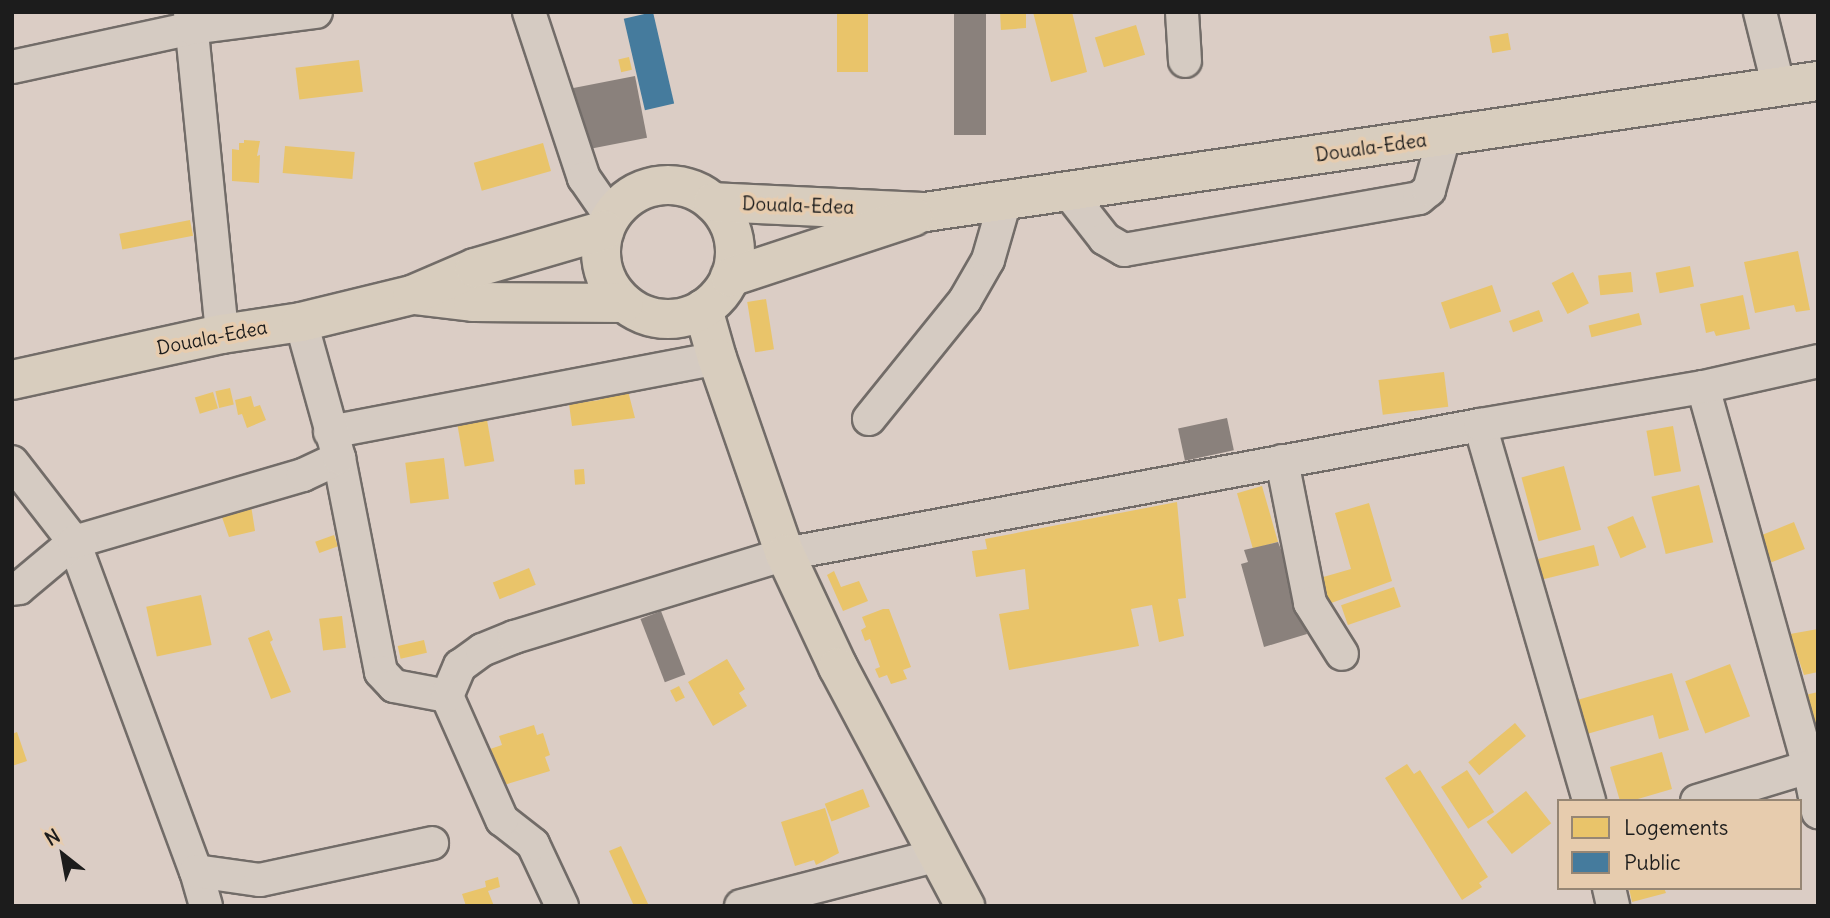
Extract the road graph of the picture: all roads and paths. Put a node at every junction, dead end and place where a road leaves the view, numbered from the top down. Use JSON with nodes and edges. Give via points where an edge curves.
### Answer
{"nodes":[{"id":1,"x":316,"y":12,"type":"edge"},
{"id":2,"x":529,"y":12,"type":"edge"},
{"id":3,"x":1182,"y":12,"type":"edge"},
{"id":4,"x":1760,"y":12,"type":"edge"},
{"id":5,"x":191,"y":20,"type":"edge"},
{"id":6,"x":1185,"y":61,"type":"dead end"},
{"id":7,"x":12,"y":67,"type":"edge"},
{"id":8,"x":1818,"y":81,"type":"edge"},
{"id":9,"x":1779,"y":88,"type":"junction"},
{"id":10,"x":1444,"y":137,"type":"junction"},
{"id":11,"x":1069,"y":193,"type":"junction"},
{"id":12,"x":1005,"y":201,"type":"junction"},
{"id":13,"x":713,"y":202,"type":"junction"},
{"id":14,"x":925,"y":212,"type":"junction"},
{"id":15,"x":608,"y":223,"type":"junction"},
{"id":16,"x":730,"y":277,"type":"junction"},
{"id":17,"x":412,"y":295,"type":"junction"},
{"id":18,"x":624,"y":303,"type":"junction"},
{"id":19,"x":703,"y":309,"type":"junction"},
{"id":20,"x":301,"y":322,"type":"junction"},
{"id":21,"x":222,"y":334,"type":"junction"},
{"id":22,"x":717,"y":358,"type":"junction"},
{"id":23,"x":1818,"y":360,"type":"edge"},
{"id":24,"x":12,"y":380,"type":"edge"},
{"id":25,"x":1703,"y":387,"type":"junction"},
{"id":26,"x":869,"y":419,"type":"dead end"},
{"id":27,"x":1480,"y":425,"type":"junction"},
{"id":28,"x":334,"y":445,"type":"junction"},
{"id":29,"x":1282,"y":461,"type":"junction"},
{"id":30,"x":12,"y":462,"type":"edge"},
{"id":31,"x":74,"y":542,"type":"junction"},
{"id":32,"x":785,"y":554,"type":"junction"},
{"id":33,"x":12,"y":589,"type":"edge"},
{"id":34,"x":1342,"y":654,"type":"dead end"},
{"id":35,"x":447,"y":696,"type":"junction"},
{"id":36,"x":1813,"y":766,"type":"edge"},
{"id":37,"x":1588,"y":799,"type":"edge"},
{"id":38,"x":1704,"y":799,"type":"edge"},
{"id":39,"x":1818,"y":812,"type":"edge"},
{"id":40,"x":432,"y":843,"type":"dead end"},
{"id":41,"x":935,"y":856,"type":"junction"},
{"id":42,"x":196,"y":871,"type":"junction"},
{"id":43,"x":785,"y":900,"type":"edge"},
{"id":44,"x":206,"y":906,"type":"edge"},
{"id":45,"x":562,"y":906,"type":"edge"},
{"id":46,"x":741,"y":906,"type":"edge"},
{"id":47,"x":965,"y":906,"type":"edge"}],
"edges":[{"from":1,"to":5,"type":"street"},
{"from":2,"to":15,"type":"street","via":[[584,178]]},
{"from":3,"to":6,"type":"street"},
{"from":4,"to":9,"type":"street"},
{"from":5,"to":7,"type":"street"},
{"from":5,"to":21,"type":"street"},
{"from":8,"to":9,"type":"main road","name":"Douala-Edea"},
{"from":9,"to":10,"type":"main road","name":"Douala-Edea"},
{"from":10,"to":11,"type":"main road","name":"Douala-Edea"},
{"from":10,"to":11,"type":"street","via":[[1429,190],[1419,198],[1124,250],[1105,239]]},
{"from":11,"to":12,"type":"main road","name":"Douala-Edea"},
{"from":12,"to":14,"type":"main road","name":"Douala-Edea"},
{"from":12,"to":26,"type":"street","via":[[988,260],[965,300]]},
{"from":13,"to":14,"type":"main road","name":"Douala-Edea"},
{"from":13,"to":15,"type":"main road","via":[[688,188],[659,186],[632,196]]},
{"from":13,"to":16,"type":"main road","via":[[729,224],[735,250]]},
{"from":14,"to":16,"type":"main road","name":"Douala-Edea"},
{"from":15,"to":17,"type":"main road","name":"Douala-Edea","via":[[475,268]]},
{"from":15,"to":18,"type":"main road","via":[[601,250],[603,270]]},
{"from":16,"to":19,"type":"main road"},
{"from":17,"to":18,"type":"main road","name":"Douala-Edea","via":[[473,302]]},
{"from":17,"to":20,"type":"main road","name":"Douala-Edea"},
{"from":18,"to":19,"type":"main road","via":[[662,319],[690,316]]},
{"from":19,"to":22,"type":"main road"},
{"from":20,"to":21,"type":"main road","name":"Douala-Edea"},
{"from":20,"to":28,"type":"street"},
{"from":21,"to":24,"type":"main road","name":"Douala-Edea"},
{"from":22,"to":28,"type":"street"},
{"from":22,"to":32,"type":"main road"},
{"from":23,"to":25,"type":"street"},
{"from":25,"to":27,"type":"street"},
{"from":25,"to":36,"type":"street"},
{"from":27,"to":29,"type":"street"},
{"from":27,"to":37,"type":"street"},
{"from":28,"to":31,"type":"street","via":[[303,475]]},
{"from":28,"to":35,"type":"street","via":[[382,672],[394,686]]},
{"from":29,"to":32,"type":"street"},
{"from":29,"to":34,"type":"street","via":[[1310,603]]},
{"from":30,"to":31,"type":"street"},
{"from":31,"to":33,"type":"street"},
{"from":31,"to":42,"type":"street"},
{"from":32,"to":35,"type":"street","via":[[493,646],[460,666]]},
{"from":32,"to":41,"type":"main road"},
{"from":35,"to":45,"type":"street","via":[[502,820],[533,844]]},
{"from":36,"to":38,"type":"street"},
{"from":36,"to":39,"type":"street"},
{"from":40,"to":42,"type":"street","via":[[260,880]]},
{"from":41,"to":43,"type":"street"},
{"from":41,"to":47,"type":"main road"},
{"from":42,"to":44,"type":"street"},
{"from":43,"to":46,"type":"street"}]}
